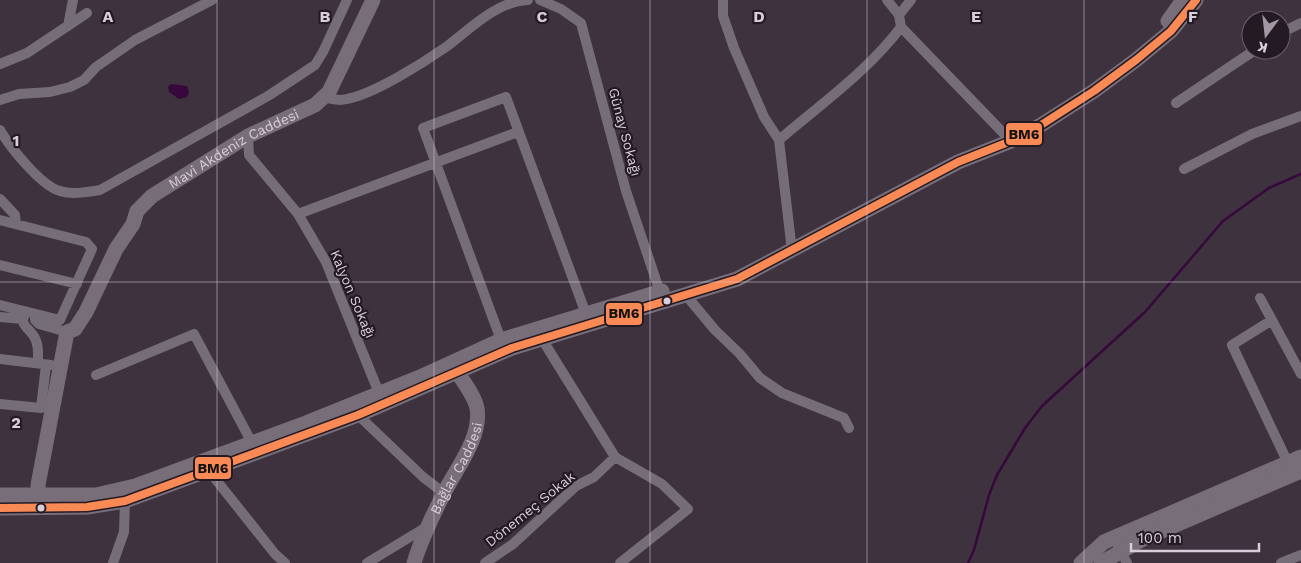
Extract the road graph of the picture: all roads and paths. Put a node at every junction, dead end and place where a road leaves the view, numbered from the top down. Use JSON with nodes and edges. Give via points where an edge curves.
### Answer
{"nodes":[{"id":1,"x":73,"y":0,"type":"edge"},
{"id":2,"x":212,"y":0,"type":"edge"},
{"id":3,"x":347,"y":0,"type":"edge"},
{"id":4,"x":373,"y":0,"type":"edge"},
{"id":5,"x":528,"y":0,"type":"edge"},
{"id":6,"x":540,"y":0,"type":"edge"},
{"id":7,"x":723,"y":0,"type":"edge"},
{"id":8,"x":887,"y":0,"type":"edge"},
{"id":9,"x":911,"y":0,"type":"edge"},
{"id":10,"x":1185,"y":2,"type":"edge"},
{"id":11,"x":87,"y":13,"type":"dead end"},
{"id":12,"x":899,"y":15,"type":"junction"},
{"id":13,"x":68,"y":26,"type":"junction"},
{"id":14,"x":902,"y":27,"type":"junction"},
{"id":15,"x":1241,"y":59,"type":"edge"},
{"id":16,"x":0,"y":64,"type":"edge"},
{"id":17,"x":325,"y":96,"type":"junction"},
{"id":18,"x":0,"y":100,"type":"edge"},
{"id":19,"x":1176,"y":103,"type":"dead end"},
{"id":20,"x":1301,"y":116,"type":"edge"},
{"id":21,"x":0,"y":130,"type":"edge"},
{"id":22,"x":519,"y":135,"type":"junction"},
{"id":23,"x":248,"y":136,"type":"junction"},
{"id":24,"x":780,"y":140,"type":"junction"},
{"id":25,"x":1011,"y":141,"type":"junction"},
{"id":26,"x":436,"y":162,"type":"junction"},
{"id":27,"x":1184,"y":169,"type":"dead end"},
{"id":28,"x":0,"y":199,"type":"edge"},
{"id":29,"x":298,"y":214,"type":"junction"},
{"id":30,"x":0,"y":220,"type":"edge"},
{"id":31,"x":16,"y":224,"type":"junction"},
{"id":32,"x":792,"y":251,"type":"junction"},
{"id":33,"x":765,"y":263,"type":"junction"},
{"id":34,"x":0,"y":265,"type":"edge"},
{"id":35,"x":77,"y":284,"type":"junction"},
{"id":36,"x":660,"y":292,"type":"junction"},
{"id":37,"x":685,"y":294,"type":"junction"},
{"id":38,"x":1260,"y":298,"type":"dead end"},
{"id":39,"x":0,"y":305,"type":"edge"},
{"id":40,"x":586,"y":314,"type":"junction"},
{"id":41,"x":27,"y":315,"type":"junction"},
{"id":42,"x":0,"y":317,"type":"edge"},
{"id":43,"x":1272,"y":320,"type":"junction"},
{"id":44,"x":67,"y":332,"type":"junction"},
{"id":45,"x":542,"y":339,"type":"junction"},
{"id":46,"x":501,"y":340,"type":"junction"},
{"id":47,"x":0,"y":359,"type":"edge"},
{"id":48,"x":48,"y":364,"type":"junction"},
{"id":49,"x":454,"y":368,"type":"junction"},
{"id":50,"x":1301,"y":374,"type":"edge"},
{"id":51,"x":96,"y":375,"type":"dead end"},
{"id":52,"x":379,"y":393,"type":"junction"},
{"id":53,"x":0,"y":404,"type":"edge"},
{"id":54,"x":358,"y":416,"type":"junction"},
{"id":55,"x":849,"y":428,"type":"dead end"},
{"id":56,"x":252,"y":443,"type":"junction"},
{"id":57,"x":615,"y":457,"type":"junction"},
{"id":58,"x":1298,"y":468,"type":"edge"},
{"id":59,"x":209,"y":471,"type":"junction"},
{"id":60,"x":444,"y":493,"type":"junction"},
{"id":61,"x":0,"y":495,"type":"edge"},
{"id":62,"x":39,"y":501,"type":"junction"},
{"id":63,"x":126,"y":501,"type":"junction"},
{"id":64,"x":0,"y":508,"type":"edge"},
{"id":65,"x":429,"y":525,"type":"junction"},
{"id":66,"x":1120,"y":551,"type":"edge"},
{"id":67,"x":1301,"y":555,"type":"edge"},
{"id":68,"x":113,"y":563,"type":"edge"},
{"id":69,"x":285,"y":563,"type":"edge"},
{"id":70,"x":367,"y":563,"type":"edge"},
{"id":71,"x":414,"y":563,"type":"edge"},
{"id":72,"x":485,"y":563,"type":"edge"},
{"id":73,"x":620,"y":563,"type":"edge"},
{"id":74,"x":1081,"y":563,"type":"edge"},
{"id":75,"x":1101,"y":563,"type":"edge"},
{"id":76,"x":1280,"y":563,"type":"edge"}],
"edges":[{"from":1,"to":13,"type":"street"},
{"from":2,"to":18,"type":"street","via":[[135,40],[102,62],[84,80],[70,87]]},
{"from":3,"to":21,"type":"street","via":[[315,65],[268,96],[100,190],[60,191],[51,186],[29,166]]},
{"from":4,"to":17,"type":"main road","name":"Mavi Akdeniz Caddesi","via":[[330,92]]},
{"from":5,"to":17,"type":"street","via":[[517,0],[501,7],[443,48],[380,86],[348,99],[334,100]]},
{"from":6,"to":36,"type":"street","name":"Günay Sokağı","via":[[561,9],[580,23],[626,191]]},
{"from":7,"to":24,"type":"street","via":[[723,16],[734,48],[764,117]]},
{"from":8,"to":12,"type":"street"},
{"from":9,"to":12,"type":"street"},
{"from":10,"to":25,"type":"main road","via":[[1171,31],[1149,49],[1094,91]]},
{"from":11,"to":13,"type":"street"},
{"from":12,"to":14,"type":"street"},
{"from":13,"to":16,"type":"street","via":[[28,53]]},
{"from":14,"to":24,"type":"street","via":[[836,94]]},
{"from":14,"to":25,"type":"street"},
{"from":15,"to":19,"type":"street"},
{"from":17,"to":23,"type":"main road","name":"Mavi Akdeniz Caddesi","via":[[316,105]]},
{"from":20,"to":27,"type":"street","via":[[1252,134]]},
{"from":22,"to":26,"type":"street","via":[[515,133]]},
{"from":22,"to":26,"type":"street","via":[[506,98],[423,128]]},
{"from":22,"to":40,"type":"street"},
{"from":23,"to":29,"type":"street","name":"Kalyon Sokağı","via":[[249,155]]},
{"from":23,"to":44,"type":"main road","name":"Mavi Akdeniz Caddesi","via":[[152,196],[137,210],[133,224],[116,249],[86,312],[75,329]]},
{"from":24,"to":32,"type":"street"},
{"from":25,"to":32,"type":"main road","via":[[958,162]]},
{"from":26,"to":29,"type":"street"},
{"from":26,"to":46,"type":"street"},
{"from":28,"to":31,"type":"street","via":[[14,215]]},
{"from":29,"to":52,"type":"street","name":"Kalyon Sokağı","via":[[326,262]]},
{"from":30,"to":31,"type":"street"},
{"from":31,"to":35,"type":"street","via":[[90,244],[91,254]]},
{"from":32,"to":33,"type":"main road"},
{"from":33,"to":36,"type":"main road"},
{"from":33,"to":37,"type":"main road","via":[[737,279]]},
{"from":34,"to":35,"type":"street"},
{"from":35,"to":41,"type":"street","via":[[60,320]]},
{"from":36,"to":40,"type":"main road"},
{"from":37,"to":45,"type":"main road"},
{"from":37,"to":55,"type":"street","via":[[760,378],[782,393],[844,418]]},
{"from":38,"to":43,"type":"street"},
{"from":39,"to":41,"type":"street"},
{"from":40,"to":46,"type":"main road"},
{"from":41,"to":42,"type":"street"},
{"from":41,"to":44,"type":"street","via":[[39,324]]},
{"from":41,"to":48,"type":"street","via":[[23,324]]},
{"from":43,"to":50,"type":"street"},
{"from":43,"to":58,"type":"street","via":[[1232,345]]},
{"from":44,"to":48,"type":"main road"},
{"from":45,"to":49,"type":"main road"},
{"from":45,"to":57,"type":"street"},
{"from":46,"to":49,"type":"main road"},
{"from":47,"to":48,"type":"street"},
{"from":48,"to":53,"type":"street","via":[[42,408]]},
{"from":48,"to":62,"type":"main road"},
{"from":49,"to":52,"type":"main road"},
{"from":49,"to":54,"type":"main road"},
{"from":49,"to":60,"type":"main road","name":"Bağlar Caddesi","via":[[477,406],[478,419],[472,439]]},
{"from":51,"to":56,"type":"street","via":[[194,334]]},
{"from":52,"to":56,"type":"main road"},
{"from":54,"to":59,"type":"main road"},
{"from":54,"to":60,"type":"street"},
{"from":56,"to":62,"type":"main road","via":[[118,491]]},
{"from":57,"to":72,"type":"street","name":"Dönemeç Sokak","via":[[594,476],[576,486],[513,544]]},
{"from":57,"to":73,"type":"street","via":[[662,484],[688,509]]},
{"from":58,"to":66,"type":"main road"},
{"from":59,"to":63,"type":"main road"},
{"from":59,"to":69,"type":"street"},
{"from":60,"to":65,"type":"main road","name":"Bağlar Caddesi"},
{"from":61,"to":62,"type":"main road"},
{"from":62,"to":63,"type":"main road","via":[[87,507]]},
{"from":62,"to":64,"type":"main road"},
{"from":63,"to":68,"type":"street","via":[[124,532]]},
{"from":65,"to":70,"type":"street"},
{"from":65,"to":71,"type":"main road","name":"Bağlar Caddesi"},
{"from":66,"to":74,"type":"main road","via":[[1104,542]]},
{"from":66,"to":75,"type":"main road"},
{"from":67,"to":76,"type":"street"}]}
